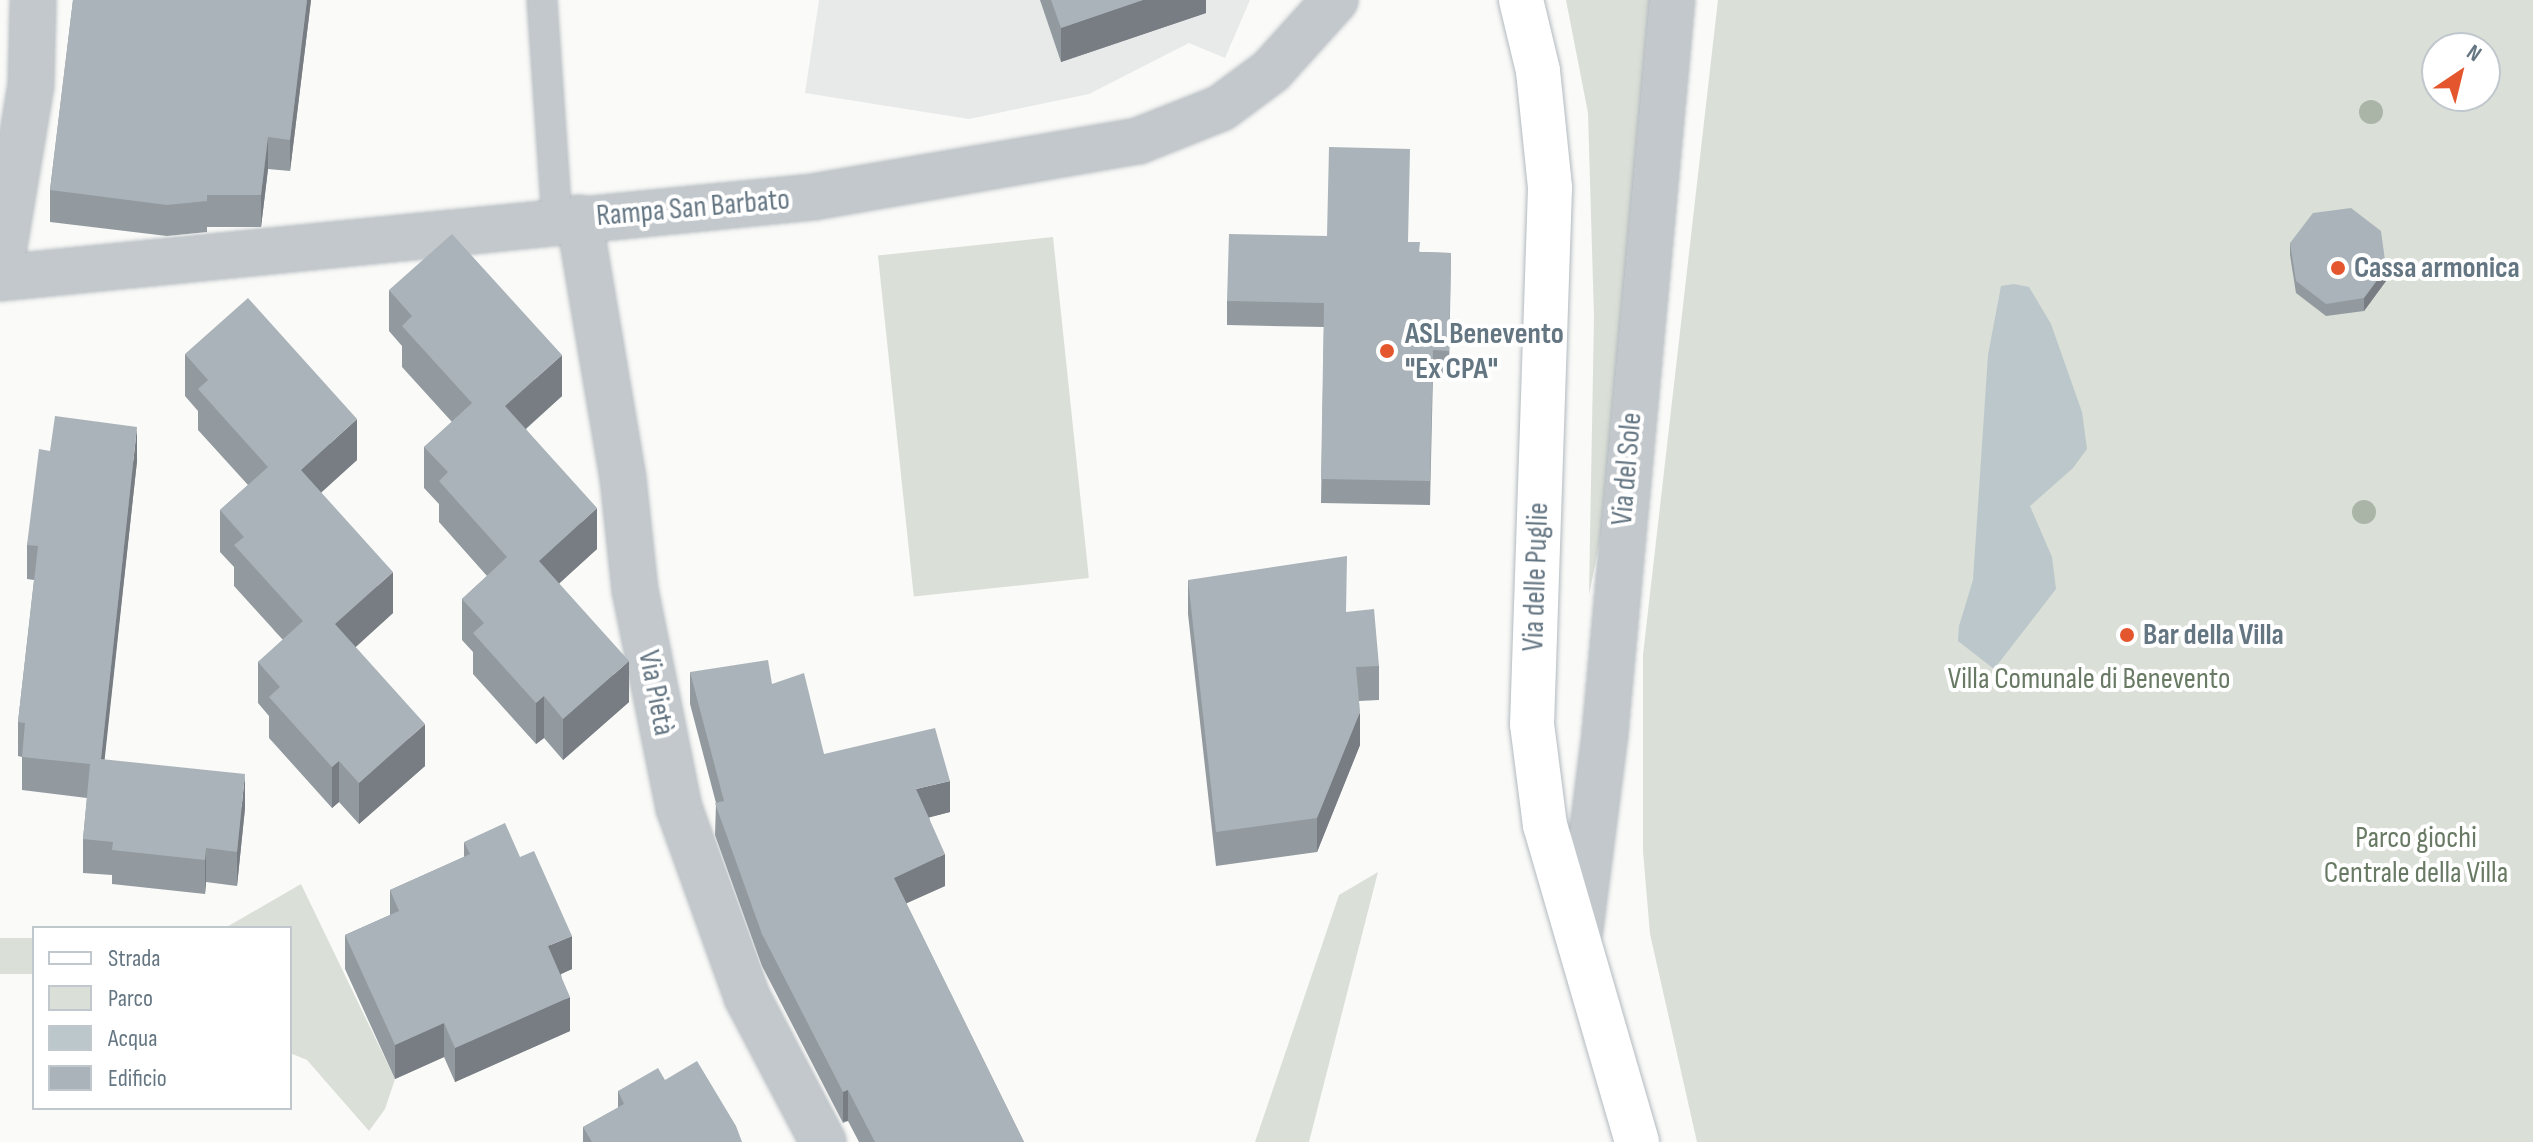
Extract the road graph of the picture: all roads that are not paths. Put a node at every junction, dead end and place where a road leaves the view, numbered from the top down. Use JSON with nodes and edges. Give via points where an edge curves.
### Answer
{"nodes":[{"id":1,"x":33,"y":0,"type":"edge"},
{"id":2,"x":542,"y":0,"type":"edge"},
{"id":3,"x":1335,"y":0,"type":"edge"},
{"id":4,"x":1521,"y":0,"type":"edge"},
{"id":5,"x":1672,"y":0,"type":"edge"},
{"id":6,"x":568,"y":219,"type":"junction"},
{"id":7,"x":0,"y":270,"type":"edge"},
{"id":8,"x":0,"y":278,"type":"edge"},
{"id":9,"x":1579,"y":937,"type":"junction"},
{"id":10,"x":823,"y":1142,"type":"edge"},
{"id":11,"x":1637,"y":1142,"type":"edge"}],
"edges":[{"from":1,"to":7,"type":"street","via":[[31,84]]},
{"from":2,"to":6,"type":"lane"},
{"from":3,"to":6,"type":"street","name":"Rampa San Barbato","via":[[1271,71],[1221,108],[1138,141],[813,197]]},
{"from":4,"to":9,"type":"street","name":"Via delle Puglie","via":[[1538,71],[1550,188],[1532,724],[1545,825]]},
{"from":5,"to":9,"type":"street","name":"Via del Sole","via":[[1605,733]]},
{"from":6,"to":8,"type":"street","name":"Rampa San Barbato"},
{"from":6,"to":10,"type":"street","name":"Via Pietà","via":[[623,478],[635,590],[679,808],[747,997]]},
{"from":9,"to":11,"type":"street","name":"Via delle Puglie"}]}
